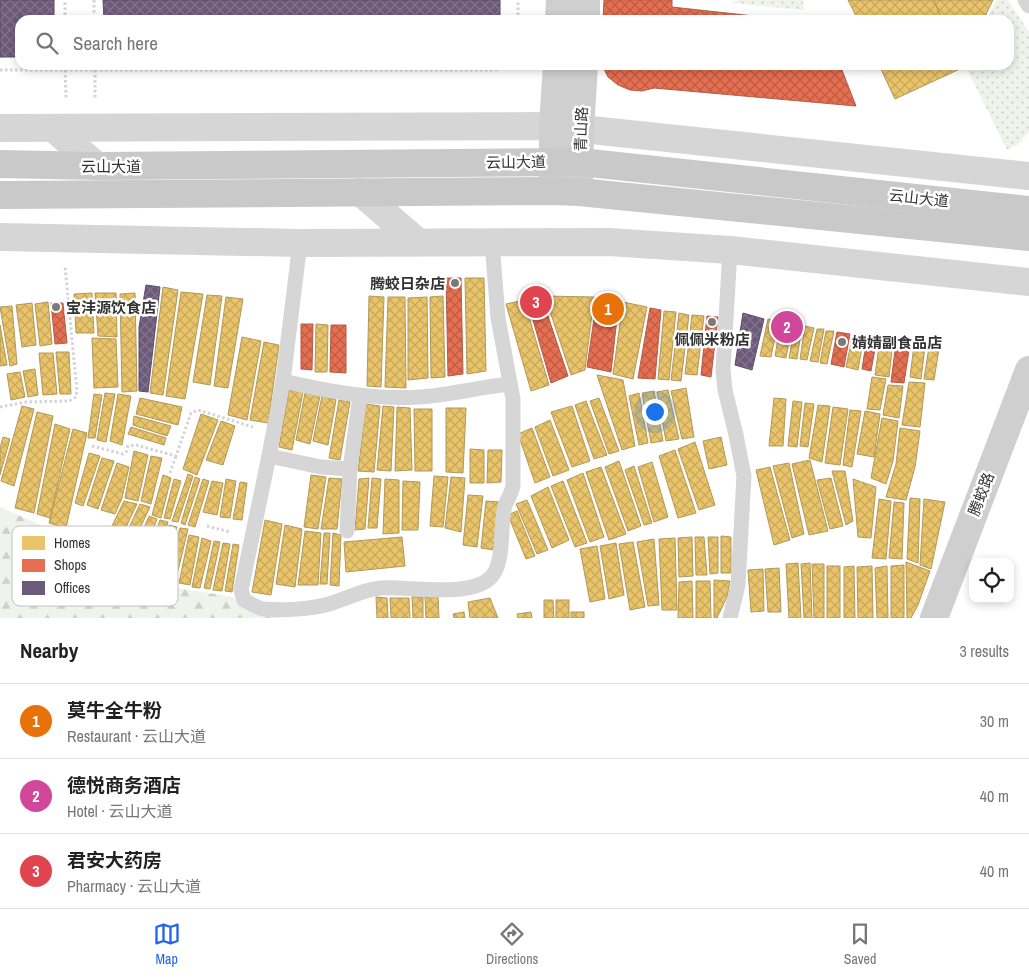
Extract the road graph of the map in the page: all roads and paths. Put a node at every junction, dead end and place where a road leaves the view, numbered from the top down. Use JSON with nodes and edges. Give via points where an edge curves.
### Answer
{"nodes":[{"id":1,"x":65,"y":0,"type":"edge"},
{"id":2,"x":94,"y":0,"type":"edge"},
{"id":3,"x":518,"y":0,"type":"edge"},
{"id":4,"x":560,"y":0,"type":"edge"},
{"id":5,"x":586,"y":0,"type":"edge"},
{"id":6,"x":1025,"y":0,"type":"edge"},
{"id":7,"x":1029,"y":6,"type":"edge"},
{"id":8,"x":65,"y":15,"type":"edge"},
{"id":9,"x":94,"y":15,"type":"edge"},
{"id":10,"x":518,"y":15,"type":"edge"},
{"id":11,"x":559,"y":15,"type":"edge"},
{"id":12,"x":586,"y":15,"type":"edge"},
{"id":13,"x":0,"y":70,"type":"edge"},
{"id":14,"x":65,"y":70,"type":"junction"},
{"id":15,"x":95,"y":70,"type":"junction"},
{"id":16,"x":495,"y":70,"type":"edge"},
{"id":17,"x":558,"y":70,"type":"edge"},
{"id":18,"x":584,"y":70,"type":"edge"},
{"id":19,"x":95,"y":99,"type":"dead end"},
{"id":20,"x":59,"y":118,"type":"junction"},
{"id":21,"x":553,"y":126,"type":"junction"},
{"id":22,"x":0,"y":128,"type":"edge"},
{"id":23,"x":580,"y":129,"type":"junction"},
{"id":24,"x":552,"y":162,"type":"junction"},
{"id":25,"x":580,"y":162,"type":"junction"},
{"id":26,"x":0,"y":164,"type":"edge"},
{"id":27,"x":97,"y":166,"type":"junction"},
{"id":28,"x":1029,"y":176,"type":"edge"},
{"id":29,"x":360,"y":192,"type":"junction"},
{"id":30,"x":566,"y":192,"type":"junction"},
{"id":31,"x":0,"y":195,"type":"edge"},
{"id":32,"x":1029,"y":210,"type":"edge"},
{"id":33,"x":0,"y":237,"type":"edge"},
{"id":34,"x":1029,"y":237,"type":"edge"},
{"id":35,"x":299,"y":242,"type":"junction"},
{"id":36,"x":418,"y":242,"type":"junction"},
{"id":37,"x":492,"y":242,"type":"junction"},
{"id":38,"x":730,"y":250,"type":"junction"},
{"id":39,"x":64,"y":256,"type":"dead end"},
{"id":40,"x":1029,"y":282,"type":"edge"},
{"id":41,"x":1029,"y":370,"type":"edge"},
{"id":42,"x":283,"y":381,"type":"junction"},
{"id":43,"x":510,"y":384,"type":"junction"},
{"id":44,"x":360,"y":396,"type":"junction"},
{"id":45,"x":0,"y":407,"type":"edge"},
{"id":46,"x":273,"y":431,"type":"junction"},
{"id":47,"x":92,"y":446,"type":"dead end"},
{"id":48,"x":176,"y":456,"type":"junction"},
{"id":49,"x":270,"y":456,"type":"junction"},
{"id":50,"x":350,"y":469,"type":"junction"},
{"id":51,"x":170,"y":473,"type":"dead end"},
{"id":52,"x":347,"y":531,"type":"dead end"},
{"id":53,"x":730,"y":618,"type":"edge"},
{"id":54,"x":934,"y":618,"type":"edge"}],
"edges":[{"from":1,"to":8,"type":"path"},
{"from":2,"to":9,"type":"path"},
{"from":3,"to":10,"type":"path"},
{"from":4,"to":11,"type":"street"},
{"from":5,"to":12,"type":"street"},
{"from":6,"to":7,"type":"lane"},
{"from":13,"to":14,"type":"path"},
{"from":14,"to":15,"type":"path"},
{"from":14,"to":20,"type":"path"},
{"from":15,"to":16,"type":"path"},
{"from":15,"to":19,"type":"path"},
{"from":17,"to":21,"type":"street","name":"青山路"},
{"from":18,"to":23,"type":"street","name":"青山路"},
{"from":20,"to":21,"type":"street"},
{"from":20,"to":22,"type":"street"},
{"from":20,"to":27,"type":"street"},
{"from":21,"to":23,"type":"street"},
{"from":21,"to":24,"type":"street","name":"青山路"},
{"from":23,"to":25,"type":"street","name":"青山路"},
{"from":23,"to":28,"type":"street"},
{"from":24,"to":25,"type":"main road","name":"云山大道"},
{"from":24,"to":27,"type":"main road","name":"云山大道"},
{"from":24,"to":30,"type":"street","name":"青山路"},
{"from":25,"to":30,"type":"street","name":"青山路"},
{"from":25,"to":32,"type":"main road","name":"云山大道"},
{"from":26,"to":27,"type":"main road","name":"云山大道"},
{"from":29,"to":30,"type":"main road","name":"云山大道"},
{"from":29,"to":31,"type":"main road","name":"云山大道"},
{"from":29,"to":36,"type":"street"},
{"from":30,"to":34,"type":"main road","name":"云山大道"},
{"from":33,"to":35,"type":"street"},
{"from":35,"to":36,"type":"street"},
{"from":35,"to":42,"type":"lane"},
{"from":36,"to":37,"type":"street"},
{"from":37,"to":38,"type":"street","via":[[609,242]]},
{"from":37,"to":43,"type":"lane","via":[[498,318]]},
{"from":38,"to":40,"type":"street"},
{"from":38,"to":53,"type":"lane","via":[[724,390],[744,476],[744,500],[738,585]]},
{"from":39,"to":45,"type":"path","via":[[76,397],[69,401],[26,402]]},
{"from":41,"to":54,"type":"street","name":"腾蛟路"},
{"from":42,"to":44,"type":"lane"},
{"from":42,"to":46,"type":"lane"},
{"from":43,"to":44,"type":"lane","via":[[419,397]]},
{"from":43,"to":49,"type":"lane","via":[[512,494],[504,507],[499,562],[489,580],[477,585],[444,590],[379,588],[327,604],[296,608],[264,609],[244,600],[241,590]]},
{"from":44,"to":50,"type":"lane"},
{"from":46,"to":48,"type":"path","via":[[202,410],[194,411]]},
{"from":46,"to":49,"type":"lane"},
{"from":47,"to":48,"type":"path","via":[[123,454],[128,446],[136,445]]},
{"from":48,"to":51,"type":"path"},
{"from":49,"to":50,"type":"lane","via":[[321,467]]},
{"from":50,"to":52,"type":"lane"}]}
